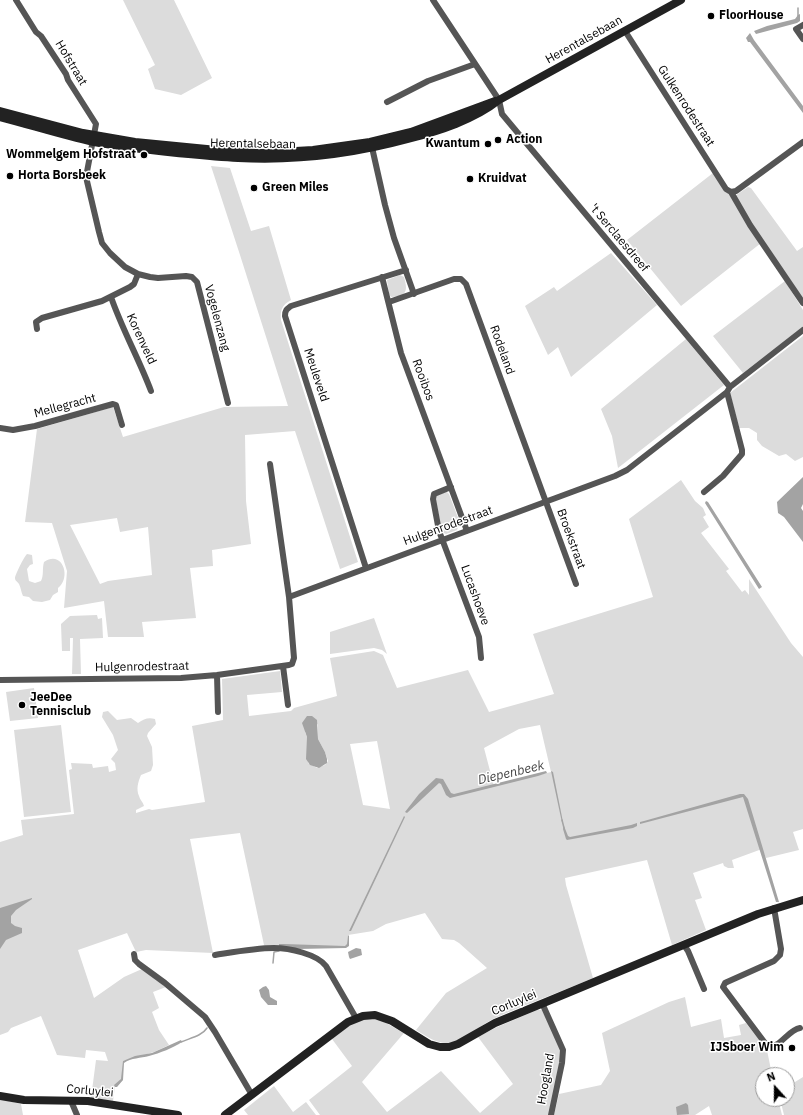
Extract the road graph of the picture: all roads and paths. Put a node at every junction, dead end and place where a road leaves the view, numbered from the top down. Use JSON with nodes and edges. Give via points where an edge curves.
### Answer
{"nodes":[{"id":1,"x":16,"y":0,"type":"edge"},
{"id":2,"x":433,"y":0,"type":"edge"},
{"id":3,"x":681,"y":0,"type":"edge"},
{"id":4,"x":803,"y":25,"type":"edge"},
{"id":5,"x":625,"y":31,"type":"junction"},
{"id":6,"x":803,"y":39,"type":"edge"},
{"id":7,"x":475,"y":64,"type":"junction"},
{"id":8,"x":499,"y":100,"type":"junction"},
{"id":9,"x":387,"y":102,"type":"dead end"},
{"id":10,"x":0,"y":111,"type":"edge"},
{"id":11,"x":0,"y":117,"type":"edge"},
{"id":12,"x":94,"y":138,"type":"junction"},
{"id":13,"x":803,"y":142,"type":"edge"},
{"id":14,"x":371,"y":145,"type":"junction"},
{"id":15,"x":730,"y":192,"type":"junction"},
{"id":16,"x":406,"y":270,"type":"junction"},
{"id":17,"x":138,"y":274,"type":"junction"},
{"id":18,"x":382,"y":277,"type":"junction"},
{"id":19,"x":414,"y":294,"type":"junction"},
{"id":20,"x":111,"y":297,"type":"junction"},
{"id":21,"x":389,"y":302,"type":"junction"},
{"id":22,"x":803,"y":303,"type":"edge"},
{"id":23,"x":37,"y":329,"type":"dead end"},
{"id":24,"x":803,"y":330,"type":"edge"},
{"id":25,"x":728,"y":390,"type":"junction"},
{"id":26,"x":151,"y":391,"type":"dead end"},
{"id":27,"x":228,"y":403,"type":"dead end"},
{"id":28,"x":122,"y":424,"type":"dead end"},
{"id":29,"x":0,"y":428,"type":"edge"},
{"id":30,"x":270,"y":464,"type":"dead end"},
{"id":31,"x":451,"y":488,"type":"junction"},
{"id":32,"x":704,"y":492,"type":"dead end"},
{"id":33,"x":546,"y":502,"type":"junction"},
{"id":34,"x":467,"y":531,"type":"junction"},
{"id":35,"x":442,"y":540,"type":"junction"},
{"id":36,"x":366,"y":568,"type":"junction"},
{"id":37,"x":576,"y":584,"type":"dead end"},
{"id":38,"x":289,"y":597,"type":"junction"},
{"id":39,"x":481,"y":658,"type":"dead end"},
{"id":40,"x":283,"y":666,"type":"junction"},
{"id":41,"x":217,"y":675,"type":"junction"},
{"id":42,"x":0,"y":680,"type":"edge"},
{"id":43,"x":288,"y":706,"type":"dead end"},
{"id":44,"x":218,"y":712,"type":"dead end"},
{"id":45,"x":803,"y":900,"type":"edge"},
{"id":46,"x":774,"y":908,"type":"junction"},
{"id":47,"x":684,"y":945,"type":"junction"},
{"id":48,"x":134,"y":954,"type":"dead end"},
{"id":49,"x":215,"y":955,"type":"dead end"},
{"id":50,"x":704,"y":988,"type":"dead end"},
{"id":51,"x":542,"y":1004,"type":"junction"},
{"id":52,"x":356,"y":1018,"type":"junction"},
{"id":53,"x":800,"y":1028,"type":"dead end"},
{"id":54,"x":252,"y":1095,"type":"junction"},
{"id":55,"x":0,"y":1096,"type":"edge"},
{"id":56,"x":71,"y":1101,"type":"junction"},
{"id":57,"x":77,"y":1115,"type":"edge"},
{"id":58,"x":178,"y":1115,"type":"edge"},
{"id":59,"x":225,"y":1115,"type":"edge"},
{"id":60,"x":551,"y":1115,"type":"edge"}],
"edges":[{"from":1,"to":12,"type":"street","name":"Hofstraat","via":[[96,124]]},
{"from":2,"to":7,"type":"street","name":"'t Serclaesdreef"},
{"from":3,"to":5,"type":"street","name":"Herentalsebaan"},
{"from":4,"to":6,"type":"street","via":[[796,30]]},
{"from":5,"to":8,"type":"street","name":"Herentalsebaan"},
{"from":5,"to":15,"type":"street","name":"Gulkenrodestraat"},
{"from":7,"to":8,"type":"street","name":"'t Serclaesdreef"},
{"from":7,"to":9,"type":"street","via":[[415,86]]},
{"from":8,"to":14,"type":"street","name":"Herentalsebaan"},
{"from":8,"to":25,"type":"street","name":"'t Serclaesdreef","via":[[502,114]]},
{"from":10,"to":12,"type":"street","name":"Herentalsebaan"},
{"from":11,"to":12,"type":"street","name":"Herentalsebaan"},
{"from":12,"to":14,"type":"street","name":"Herentalsebaan","via":[[261,153]]},
{"from":12,"to":17,"type":"street","name":"Vogelenzang","via":[[86,177],[100,238],[110,253]]},
{"from":13,"to":15,"type":"street","via":[[736,191]]},
{"from":14,"to":16,"type":"street","via":[[394,238]]},
{"from":15,"to":22,"type":"street","name":"Gulkenrodestraat"},
{"from":16,"to":18,"type":"street","name":"Meuleveld"},
{"from":16,"to":19,"type":"street"},
{"from":17,"to":20,"type":"street","via":[[134,284]]},
{"from":17,"to":27,"type":"street","name":"Vogelenzang","via":[[158,278],[186,276],[197,282]]},
{"from":18,"to":21,"type":"street","name":"Rooibos"},
{"from":18,"to":36,"type":"street","name":"Meuleveld","via":[[291,306],[285,312]]},
{"from":19,"to":21,"type":"street","name":"Rodeland"},
{"from":19,"to":33,"type":"street","name":"Rodeland","via":[[454,279],[461,279],[466,284]]},
{"from":20,"to":23,"type":"street","via":[[42,318],[36,322]]},
{"from":20,"to":26,"type":"street","name":"Korenveld"},
{"from":21,"to":31,"type":"street","name":"Rooibos","via":[[401,353]]},
{"from":24,"to":25,"type":"street"},
{"from":25,"to":32,"type":"street","via":[[742,454],[723,476]]},
{"from":25,"to":33,"type":"street","name":"Hulgenrodestraat","via":[[626,470]]},
{"from":28,"to":29,"type":"street","name":"Mellegracht","via":[[116,405],[113,404],[35,426],[13,430]]},
{"from":30,"to":38,"type":"street"},
{"from":31,"to":34,"type":"street","name":"Rooibos"},
{"from":31,"to":35,"type":"street","via":[[433,496]]},
{"from":33,"to":34,"type":"street","name":"Hulgenrodestraat"},
{"from":33,"to":37,"type":"street","name":"Broekstraat"},
{"from":34,"to":35,"type":"street","name":"Hulgenrodestraat"},
{"from":35,"to":36,"type":"street","name":"Hulgenrodestraat"},
{"from":35,"to":39,"type":"street","name":"Lucashoeve","via":[[479,638]]},
{"from":36,"to":38,"type":"street","name":"Hulgenrodestraat"},
{"from":38,"to":40,"type":"street","via":[[294,658],[292,664]]},
{"from":40,"to":41,"type":"street","name":"Hulgenrodestraat"},
{"from":40,"to":43,"type":"street"},
{"from":41,"to":42,"type":"street","name":"Hulgenrodestraat","via":[[181,678]]},
{"from":41,"to":44,"type":"street"},
{"from":45,"to":46,"type":"street","name":"Corluylei"},
{"from":46,"to":47,"type":"street","name":"Corluylei"},
{"from":46,"to":53,"type":"street","via":[[780,955],[774,961],[725,983],[723,987],[768,1047],[772,1047]]},
{"from":47,"to":50,"type":"street"},
{"from":47,"to":51,"type":"street","name":"Corluylei"},
{"from":48,"to":54,"type":"street","via":[[139,964],[177,992],[204,1017]]},
{"from":49,"to":52,"type":"street","via":[[275,948],[317,958],[326,966]]},
{"from":51,"to":52,"type":"street","name":"Corluylei","via":[[495,1023],[449,1047],[429,1044],[382,1016]]},
{"from":51,"to":60,"type":"street","name":"Hoogland","via":[[563,1050]]},
{"from":52,"to":54,"type":"street","name":"Corluylei"},
{"from":54,"to":59,"type":"street","name":"Corluylei"},
{"from":55,"to":56,"type":"street","name":"Corluylei","via":[[24,1100]]},
{"from":56,"to":57,"type":"street"},
{"from":56,"to":58,"type":"street","name":"Corluylei","via":[[88,1101]]}]}
